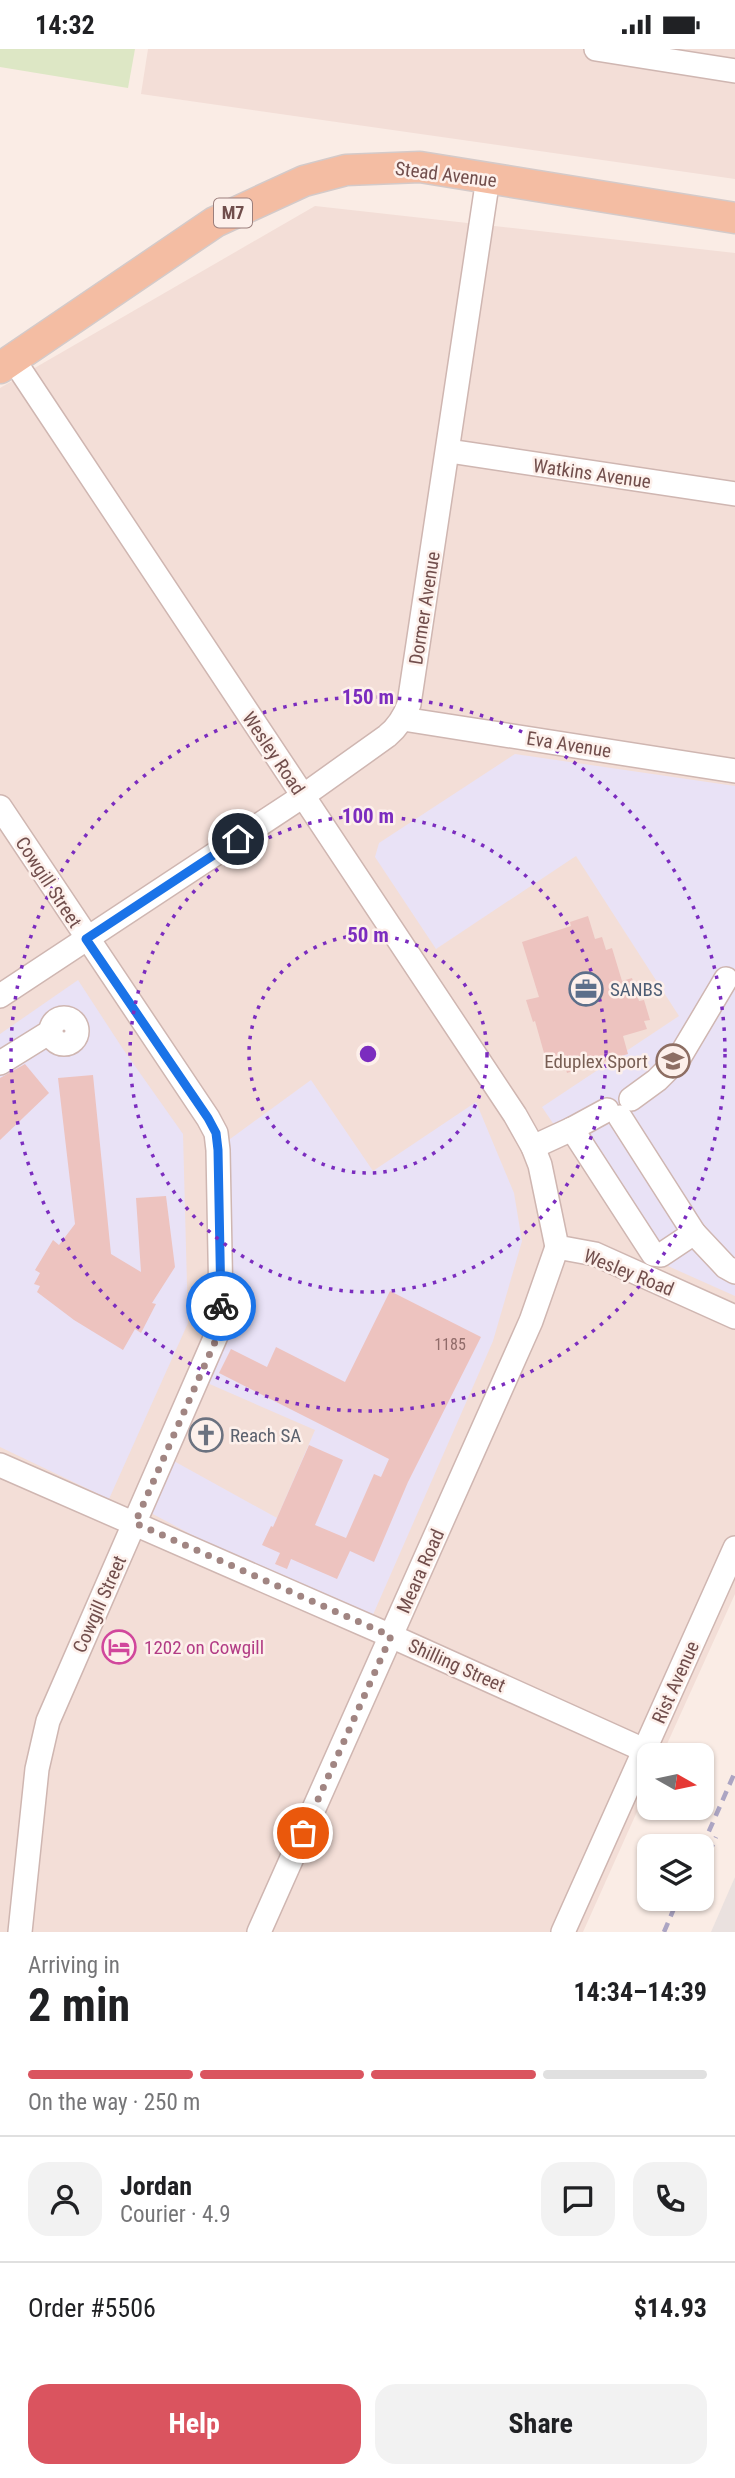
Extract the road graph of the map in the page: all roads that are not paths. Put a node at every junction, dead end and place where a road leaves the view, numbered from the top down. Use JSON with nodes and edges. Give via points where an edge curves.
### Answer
{"nodes":[{"id":1,"x":596,"y":49,"type":"edge"},
{"id":2,"x":735,"y":71,"type":"edge"},
{"id":3,"x":488,"y":178,"type":"junction"},
{"id":4,"x":735,"y":218,"type":"edge"},
{"id":5,"x":6,"y":363,"type":"edge"},
{"id":6,"x":449,"y":451,"type":"junction"},
{"id":7,"x":735,"y":494,"type":"edge"},
{"id":8,"x":403,"y":719,"type":"junction"},
{"id":9,"x":735,"y":771,"type":"edge"},
{"id":10,"x":303,"y":796,"type":"junction"},
{"id":11,"x":0,"y":807,"type":"edge"},
{"id":12,"x":86,"y":939,"type":"junction"},
{"id":13,"x":726,"y":979,"type":"dead end"},
{"id":14,"x":0,"y":996,"type":"edge"},
{"id":15,"x":50,"y":1032,"type":"dead end"},
{"id":16,"x":0,"y":1063,"type":"edge"},
{"id":17,"x":619,"y":1109,"type":"junction"},
{"id":18,"x":572,"y":1129,"type":"junction"},
{"id":19,"x":533,"y":1147,"type":"junction"},
{"id":20,"x":694,"y":1233,"type":"junction"},
{"id":21,"x":557,"y":1247,"type":"junction"},
{"id":22,"x":735,"y":1272,"type":"edge"},
{"id":23,"x":735,"y":1317,"type":"edge"},
{"id":24,"x":0,"y":1465,"type":"edge"},
{"id":25,"x":135,"y":1523,"type":"junction"},
{"id":26,"x":735,"y":1548,"type":"edge"},
{"id":27,"x":391,"y":1636,"type":"junction"},
{"id":28,"x":647,"y":1743,"type":"edge"},
{"id":29,"x":637,"y":1747,"type":"edge"},
{"id":30,"x":637,"y":1766,"type":"edge"},
{"id":31,"x":20,"y":1932,"type":"edge"},
{"id":32,"x":259,"y":1932,"type":"edge"},
{"id":33,"x":563,"y":1932,"type":"edge"}],
"edges":[{"from":1,"to":2,"type":"street"},
{"from":3,"to":4,"type":"main road","name":"Stead Avenue","number":"M7"},
{"from":3,"to":5,"type":"main road","name":"Stead Avenue","number":"M7","via":[[404,166],[346,170],[304,181],[215,222]]},
{"from":3,"to":6,"type":"street","name":"Dormer Avenue"},
{"from":5,"to":10,"type":"street","name":"Wesley Road"},
{"from":6,"to":7,"type":"street","name":"Watkins Avenue"},
{"from":6,"to":8,"type":"street","name":"Dormer Avenue"},
{"from":8,"to":9,"type":"street","name":"Eva Avenue"},
{"from":8,"to":10,"type":"street","via":[[379,742]]},
{"from":10,"to":12,"type":"street"},
{"from":10,"to":19,"type":"street","name":"Wesley Road"},
{"from":11,"to":12,"type":"street","name":"Cowgill Street"},
{"from":12,"to":14,"type":"street"},
{"from":12,"to":25,"type":"street","name":"Cowgill Street","via":[[208,1118],[218,1150],[219,1329]]},
{"from":13,"to":17,"type":"street","via":[[679,1059]]},
{"from":15,"to":16,"type":"street"},
{"from":17,"to":18,"type":"street"},
{"from":17,"to":20,"type":"street"},
{"from":18,"to":19,"type":"street"},
{"from":18,"to":20,"type":"street","via":[[653,1254],[661,1255]]},
{"from":19,"to":21,"type":"street","name":"Wesley Road"},
{"from":20,"to":22,"type":"street"},
{"from":21,"to":23,"type":"street","name":"Wesley Road","via":[[595,1254]]},
{"from":21,"to":27,"type":"street","name":"Meara Road","via":[[531,1321]]},
{"from":24,"to":25,"type":"street","name":"Shilling Street"},
{"from":25,"to":27,"type":"street","name":"Shilling Street"},
{"from":25,"to":31,"type":"street","name":"Cowgill Street","via":[[44,1736]]},
{"from":26,"to":28,"type":"street","name":"Rist Avenue"},
{"from":27,"to":29,"type":"street","name":"Shilling Street"},
{"from":27,"to":32,"type":"street","name":"Meara Road"},
{"from":30,"to":33,"type":"street","name":"Rist Avenue"}]}
